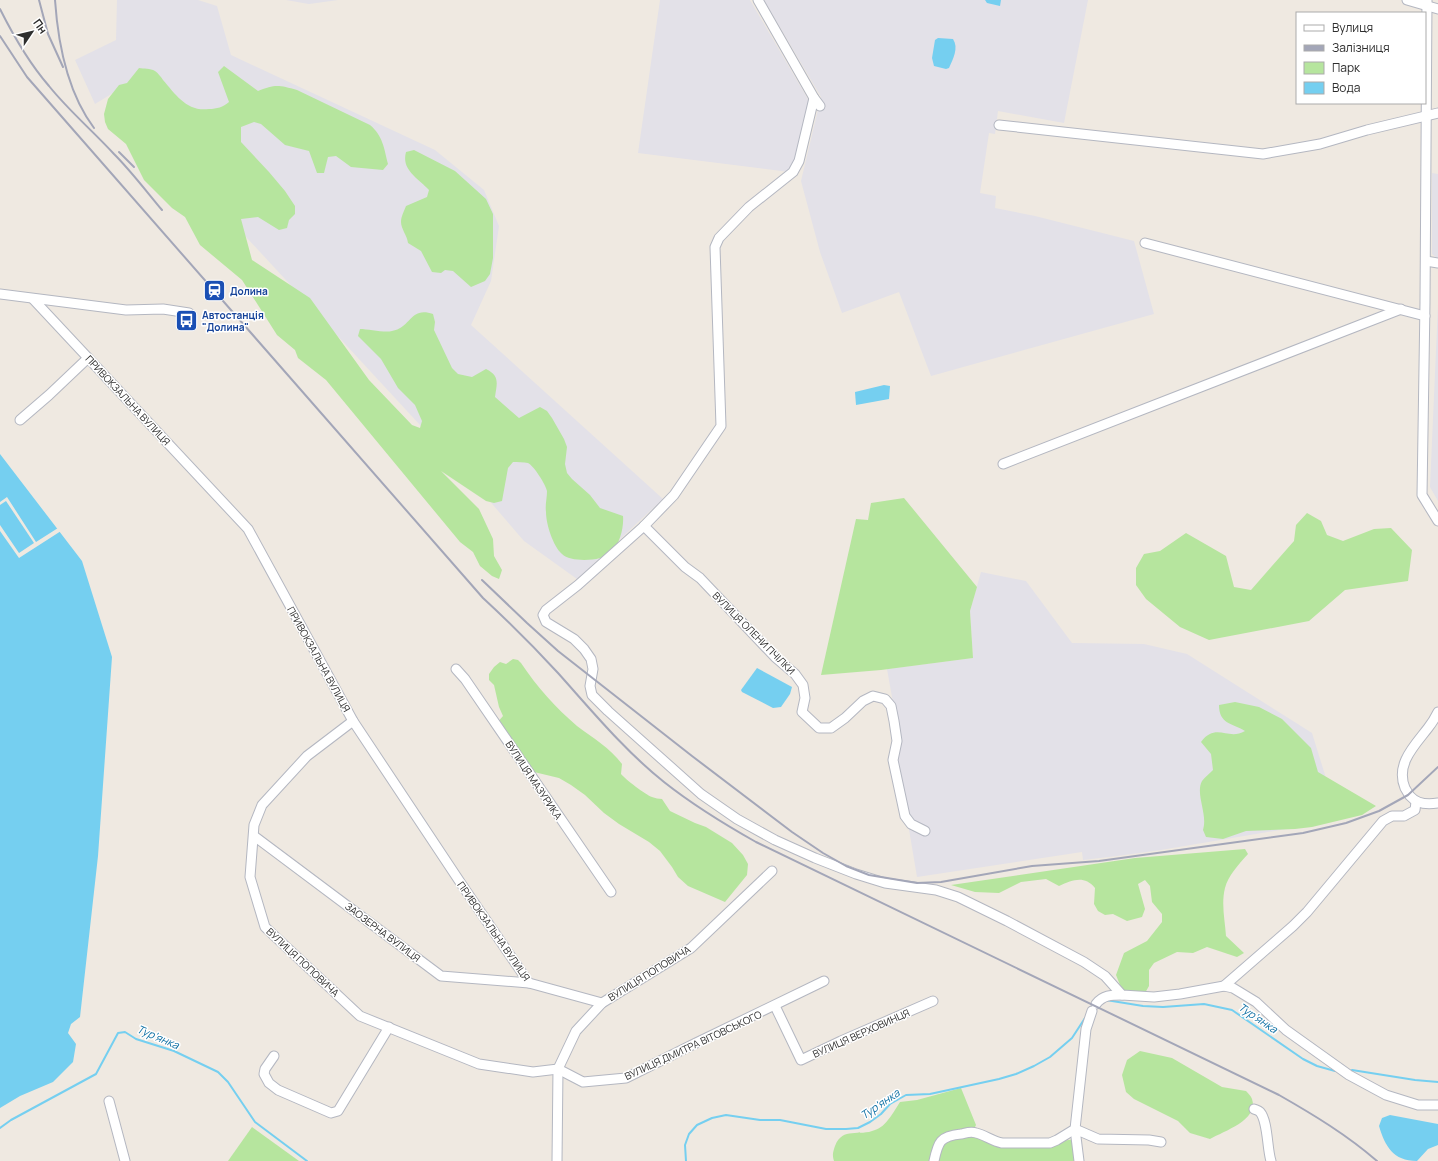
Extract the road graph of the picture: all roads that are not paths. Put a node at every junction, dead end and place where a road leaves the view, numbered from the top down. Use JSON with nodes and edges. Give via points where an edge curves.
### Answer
{"nodes":[{"id":1,"x":758,"y":0,"type":"edge"},
{"id":2,"x":1407,"y":0,"type":"edge"},
{"id":3,"x":1427,"y":3,"type":"edge"},
{"id":4,"x":1438,"y":9,"type":"edge"},
{"id":5,"x":814,"y":98,"type":"junction"},
{"id":6,"x":820,"y":106,"type":"dead end"},
{"id":7,"x":1438,"y":113,"type":"edge"},
{"id":8,"x":1427,"y":116,"type":"junction"},
{"id":9,"x":1000,"y":125,"type":"dead end"},
{"id":10,"x":1146,"y":243,"type":"dead end"},
{"id":11,"x":1426,"y":261,"type":"junction"},
{"id":12,"x":1438,"y":263,"type":"edge"},
{"id":13,"x":0,"y":294,"type":"edge"},
{"id":14,"x":34,"y":299,"type":"junction"},
{"id":15,"x":1401,"y":309,"type":"junction"},
{"id":16,"x":189,"y":313,"type":"dead end"},
{"id":17,"x":1425,"y":316,"type":"junction"},
{"id":18,"x":88,"y":358,"type":"junction"},
{"id":19,"x":20,"y":420,"type":"dead end"},
{"id":20,"x":1003,"y":464,"type":"dead end"},
{"id":21,"x":1438,"y":521,"type":"edge"},
{"id":22,"x":644,"y":526,"type":"junction"},
{"id":23,"x":456,"y":669,"type":"dead end"},
{"id":24,"x":1438,"y":712,"type":"edge"},
{"id":25,"x":353,"y":721,"type":"junction"},
{"id":26,"x":1416,"y":802,"type":"junction"},
{"id":27,"x":1438,"y":803,"type":"edge"},
{"id":28,"x":925,"y":830,"type":"dead end"},
{"id":29,"x":254,"y":836,"type":"junction"},
{"id":30,"x":772,"y":870,"type":"dead end"},
{"id":31,"x":611,"y":892,"type":"dead end"},
{"id":32,"x":824,"y":981,"type":"dead end"},
{"id":33,"x":529,"y":983,"type":"junction"},
{"id":34,"x":1224,"y":986,"type":"junction"},
{"id":35,"x":1122,"y":995,"type":"junction"},
{"id":36,"x":933,"y":1001,"type":"dead end"},
{"id":37,"x":602,"y":1003,"type":"junction"},
{"id":38,"x":774,"y":1006,"type":"junction"},
{"id":39,"x":389,"y":1027,"type":"junction"},
{"id":40,"x":274,"y":1056,"type":"dead end"},
{"id":41,"x":558,"y":1069,"type":"junction"},
{"id":42,"x":109,"y":1101,"type":"dead end"},
{"id":43,"x":1438,"y":1105,"type":"edge"},
{"id":44,"x":1254,"y":1109,"type":"dead end"},
{"id":45,"x":1075,"y":1129,"type":"junction"},
{"id":46,"x":1161,"y":1142,"type":"dead end"},
{"id":47,"x":125,"y":1161,"type":"edge"},
{"id":48,"x":557,"y":1161,"type":"edge"},
{"id":49,"x":934,"y":1161,"type":"edge"},
{"id":50,"x":1079,"y":1161,"type":"edge"},
{"id":51,"x":1271,"y":1161,"type":"edge"}],
"edges":[{"from":1,"to":5,"type":"street"},
{"from":2,"to":3,"type":"street"},
{"from":3,"to":4,"type":"street"},
{"from":3,"to":8,"type":"street"},
{"from":5,"to":6,"type":"street"},
{"from":5,"to":22,"type":"street","via":[[799,161],[793,172],[749,207],[719,238],[715,247],[721,426],[674,495]]},
{"from":7,"to":8,"type":"street"},
{"from":8,"to":9,"type":"street","via":[[1320,144],[1263,154]]},
{"from":8,"to":11,"type":"street"},
{"from":10,"to":15,"type":"street"},
{"from":11,"to":12,"type":"street"},
{"from":11,"to":17,"type":"street"},
{"from":13,"to":14,"type":"street"},
{"from":14,"to":16,"type":"street","via":[[126,310],[163,309]]},
{"from":14,"to":18,"type":"street","name":"ПРИВОКЗАЛЬНА ВУЛИЦЯ"},
{"from":15,"to":17,"type":"street"},
{"from":15,"to":20,"type":"street"},
{"from":17,"to":21,"type":"street","via":[[1422,495]]},
{"from":18,"to":19,"type":"street"},
{"from":18,"to":25,"type":"street","name":"ПРИВОКЗАЛЬНА ВУЛИЦЯ","via":[[248,530]]},
{"from":22,"to":28,"type":"street","name":"ВУЛИЦЯ ОЛЕНИ ПЧІЛКИ","via":[[685,567],[700,578],[775,657],[795,674],[803,685],[805,698],[802,712],[819,728],[831,728],[863,701],[874,696],[885,699],[891,706],[894,722],[897,741],[893,760],[905,816],[911,824]]},
{"from":22,"to":35,"type":"street","via":[[543,615],[546,622],[574,638],[591,659],[592,695],[608,711],[701,794],[737,819],[815,858],[856,874],[885,883],[936,890],[958,897],[1084,962],[1105,976]]},
{"from":23,"to":31,"type":"street","name":"ВУЛИЦЯ МАЗУРИКА"},
{"from":24,"to":26,"type":"street","via":[[1430,727],[1411,749],[1402,772],[1408,794]]},
{"from":25,"to":29,"type":"street","name":"ВУЛИЦЯ ПОПОВИЧА","via":[[307,756],[262,805],[254,825]]},
{"from":25,"to":33,"type":"street","name":"ПРИВОКЗАЛЬНА ВУЛИЦЯ"},
{"from":26,"to":27,"type":"street"},
{"from":26,"to":34,"type":"street","via":[[1415,810],[1411,813],[1392,816],[1383,822],[1307,912]]},
{"from":29,"to":33,"type":"street","name":"ЗАОЗЕРНА ВУЛИЦЯ","via":[[441,976]]},
{"from":29,"to":39,"type":"street","name":"ВУЛИЦЯ ПОПОВИЧА","via":[[250,878],[265,927],[360,1016]]},
{"from":30,"to":37,"type":"street","name":"ВУЛИЦЯ ПОПОВИЧА","via":[[691,948]]},
{"from":32,"to":38,"type":"street","name":"ВУЛИЦЯ ДМИТРА ВІТОВСЬКОГО"},
{"from":33,"to":37,"type":"street","name":"ПРИВОКЗАЛЬНА ВУЛИЦЯ"},
{"from":34,"to":35,"type":"street","via":[[1154,997]]},
{"from":34,"to":43,"type":"street","via":[[1233,988],[1256,1002],[1286,1030],[1350,1075],[1386,1095],[1418,1105]]},
{"from":35,"to":45,"type":"street","via":[[1106,995],[1098,1000],[1086,1029]]},
{"from":36,"to":38,"type":"street","name":"ВУЛИЦЯ ВЕРХОВИНЦЯ","via":[[801,1060]]},
{"from":37,"to":41,"type":"street","name":"ВУЛИЦЯ ПОПОВИЧА","via":[[576,1031]]},
{"from":38,"to":41,"type":"street","name":"ВУЛИЦЯ ДМИТРА ВІТОВСЬКОГО","via":[[626,1078],[584,1082]]},
{"from":39,"to":40,"type":"street","via":[[338,1111],[331,1113],[278,1090],[269,1083],[264,1074]]},
{"from":39,"to":41,"type":"street","name":"ВУЛИЦЯ ПОПОВИЧА","via":[[479,1064],[533,1072]]},
{"from":41,"to":48,"type":"street","name":"ВУЛИЦЯ ПОПОВИЧА"},
{"from":42,"to":47,"type":"street"},
{"from":44,"to":51,"type":"street","via":[[1260,1112],[1263,1121]]},
{"from":45,"to":46,"type":"street","via":[[1098,1139]]},
{"from":45,"to":49,"type":"street","via":[[1050,1142],[1002,1143],[974,1132],[952,1135],[940,1141]]},
{"from":45,"to":50,"type":"street"}]}
